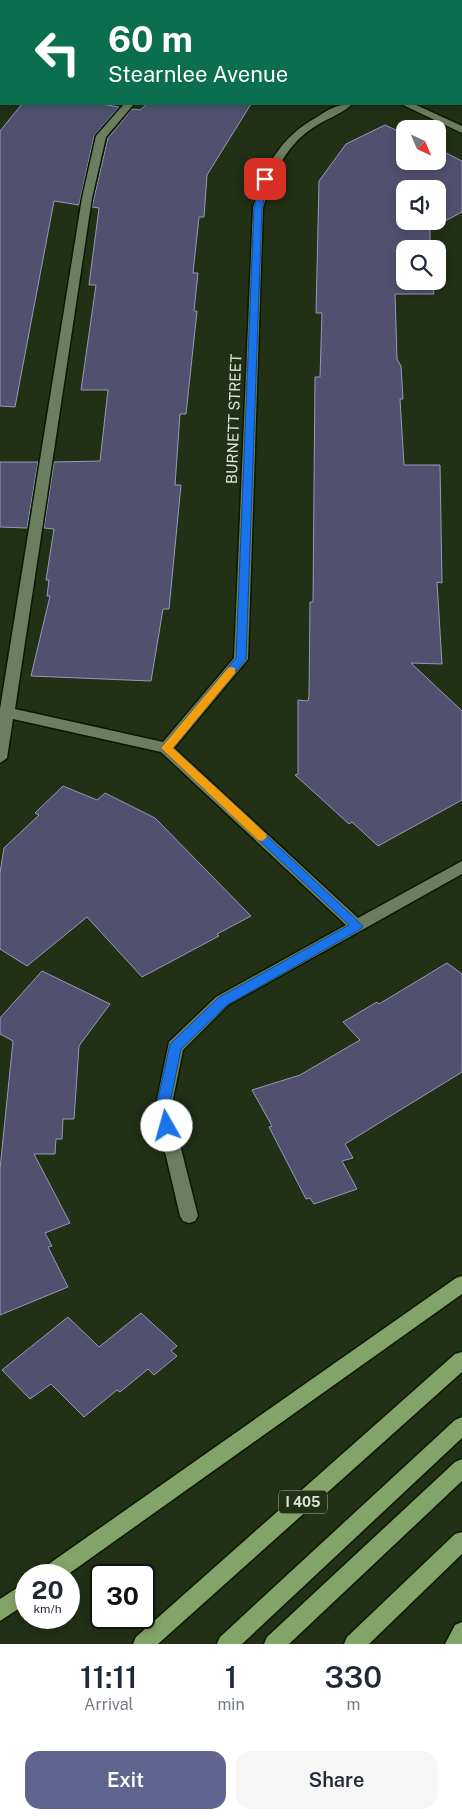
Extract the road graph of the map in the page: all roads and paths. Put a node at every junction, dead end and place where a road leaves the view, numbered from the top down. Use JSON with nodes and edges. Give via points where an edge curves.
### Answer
{"nodes":[{"id":1,"x":128,"y":105,"type":"edge"},
{"id":2,"x":345,"y":105,"type":"edge"},
{"id":3,"x":408,"y":105,"type":"edge"},
{"id":4,"x":462,"y":130,"type":"edge"},
{"id":5,"x":4,"y":714,"type":"edge"},
{"id":6,"x":166,"y":748,"type":"junction"},
{"id":7,"x":0,"y":758,"type":"edge"},
{"id":8,"x":462,"y":867,"type":"edge"},
{"id":9,"x":357,"y":926,"type":"junction"},
{"id":10,"x":189,"y":1216,"type":"dead end"},
{"id":11,"x":462,"y":1284,"type":"edge"},
{"id":12,"x":462,"y":1360,"type":"edge"},
{"id":13,"x":462,"y":1426,"type":"edge"},
{"id":14,"x":462,"y":1468,"type":"edge"},
{"id":15,"x":462,"y":1541,"type":"edge"},
{"id":16,"x":66,"y":1564,"type":"edge"},
{"id":17,"x":15,"y":1600,"type":"edge"},
{"id":18,"x":0,"y":1611,"type":"edge"},
{"id":19,"x":462,"y":1632,"type":"edge"},
{"id":20,"x":143,"y":1644,"type":"edge"},
{"id":21,"x":227,"y":1644,"type":"edge"},
{"id":22,"x":274,"y":1644,"type":"edge"},
{"id":23,"x":354,"y":1644,"type":"edge"},
{"id":24,"x":455,"y":1644,"type":"edge"}],
"edges":[{"from":1,"to":5,"type":"street","via":[[101,136],[87,198]]},
{"from":2,"to":6,"type":"street","name":"BURNETT STREET","via":[[297,133],[278,152],[265,179],[258,208],[241,659]]},
{"from":3,"to":4,"type":"street"},
{"from":5,"to":6,"type":"street","via":[[19,714]]},
{"from":5,"to":7,"type":"street"},
{"from":6,"to":9,"type":"street"},
{"from":8,"to":9,"type":"street"},
{"from":9,"to":10,"type":"street","via":[[222,1001],[175,1047],[163,1108]]},
{"from":11,"to":16,"type":"highway"},
{"from":12,"to":20,"type":"highway","number":"I 405"},
{"from":13,"to":21,"type":"highway"},
{"from":14,"to":22,"type":"highway"},
{"from":15,"to":23,"type":"highway"},
{"from":17,"to":18,"type":"highway"},
{"from":19,"to":24,"type":"highway"}]}
